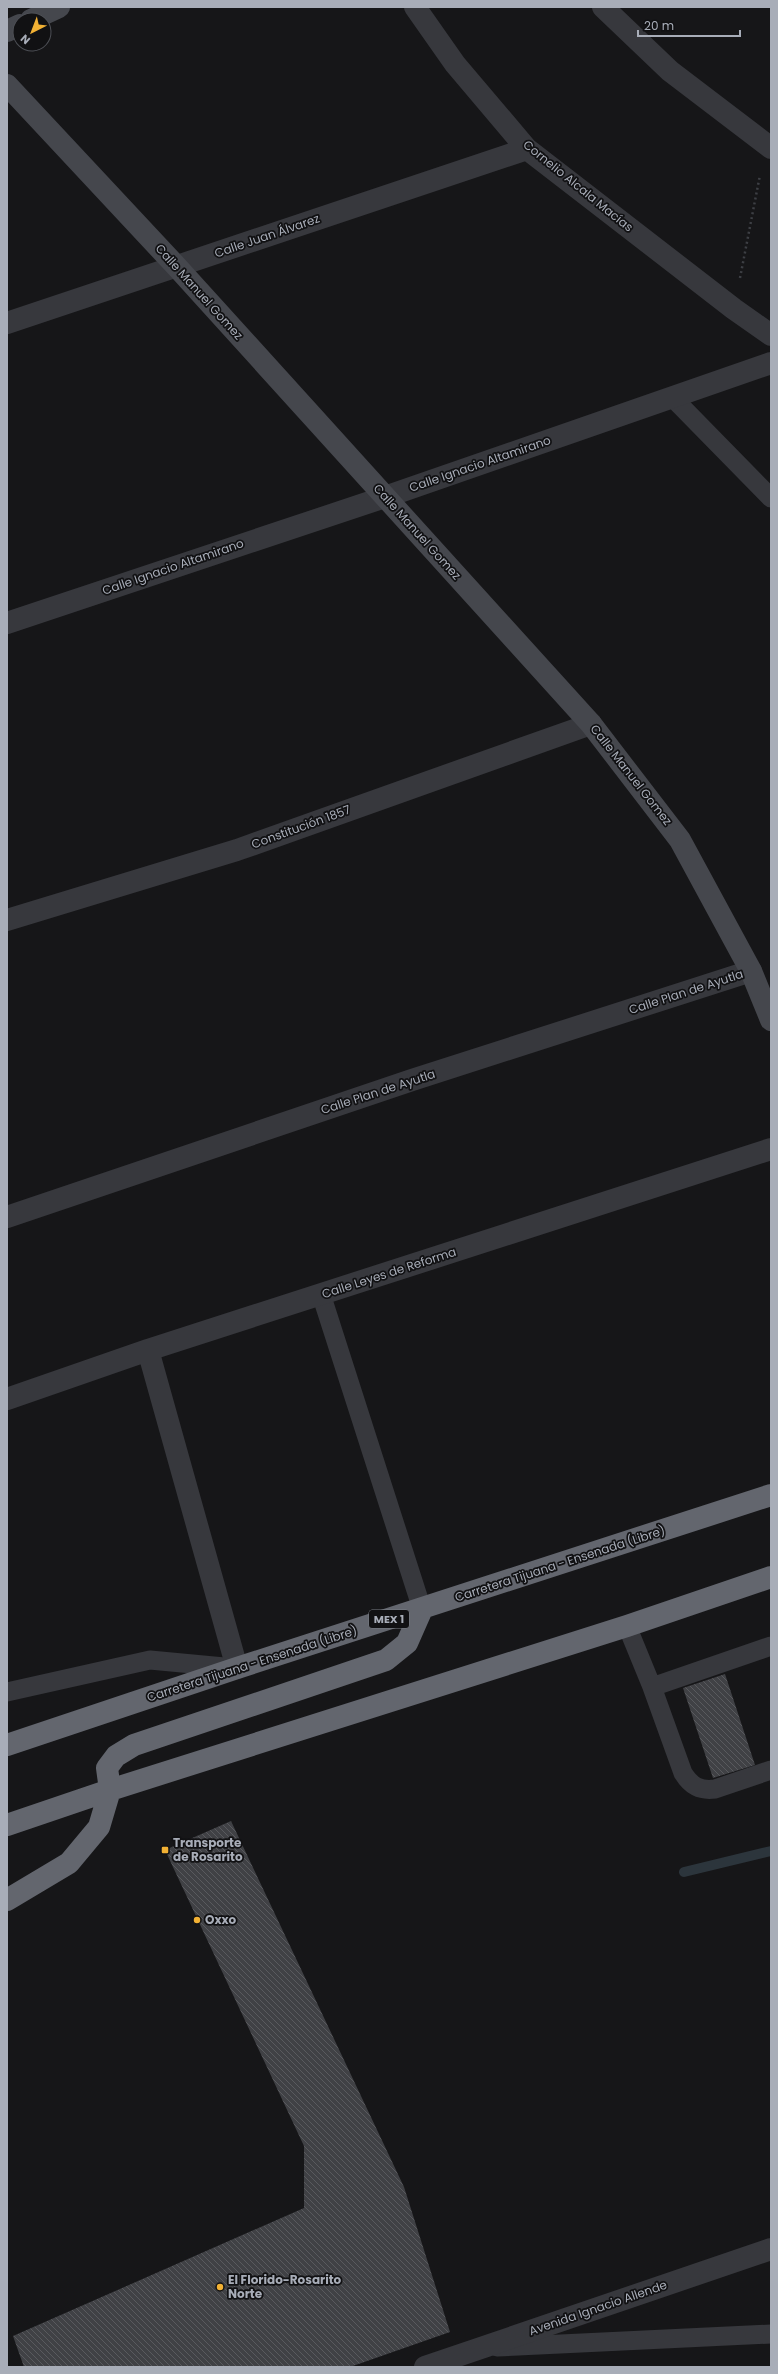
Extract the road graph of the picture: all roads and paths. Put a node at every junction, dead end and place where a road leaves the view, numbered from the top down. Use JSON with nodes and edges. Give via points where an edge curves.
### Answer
{"nodes":[{"id":1,"x":59,"y":7,"type":"edge"},
{"id":2,"x":415,"y":7,"type":"edge"},
{"id":3,"x":603,"y":7,"type":"edge"},
{"id":4,"x":48,"y":12,"type":"edge"},
{"id":5,"x":7,"y":85,"type":"edge"},
{"id":6,"x":769,"y":146,"type":"edge"},
{"id":7,"x":527,"y":149,"type":"junction"},
{"id":8,"x":177,"y":267,"type":"junction"},
{"id":9,"x":734,"y":309,"type":"junction"},
{"id":10,"x":7,"y":324,"type":"edge"},
{"id":11,"x":771,"y":334,"type":"edge"},
{"id":12,"x":771,"y":363,"type":"edge"},
{"id":13,"x":673,"y":398,"type":"junction"},
{"id":14,"x":385,"y":497,"type":"junction"},
{"id":15,"x":771,"y":498,"type":"edge"},
{"id":16,"x":7,"y":623,"type":"edge"},
{"id":17,"x":591,"y":724,"type":"junction"},
{"id":18,"x":7,"y":920,"type":"edge"},
{"id":19,"x":751,"y":971,"type":"junction"},
{"id":20,"x":771,"y":1020,"type":"edge"},
{"id":21,"x":771,"y":1149,"type":"edge"},
{"id":22,"x":7,"y":1217,"type":"edge"},
{"id":23,"x":321,"y":1294,"type":"junction"},
{"id":24,"x":148,"y":1350,"type":"junction"},
{"id":25,"x":7,"y":1399,"type":"edge"},
{"id":26,"x":771,"y":1495,"type":"edge"},
{"id":27,"x":771,"y":1577,"type":"edge"},
{"id":28,"x":422,"y":1609,"type":"junction"},
{"id":29,"x":627,"y":1626,"type":"junction"},
{"id":30,"x":771,"y":1646,"type":"edge"},
{"id":31,"x":237,"y":1668,"type":"junction"},
{"id":32,"x":652,"y":1687,"type":"junction"},
{"id":33,"x":7,"y":1692,"type":"edge"},
{"id":34,"x":7,"y":1746,"type":"edge"},
{"id":35,"x":771,"y":1770,"type":"edge"},
{"id":36,"x":110,"y":1790,"type":"junction"},
{"id":37,"x":7,"y":1825,"type":"edge"},
{"id":38,"x":7,"y":1900,"type":"edge"},
{"id":39,"x":771,"y":2249,"type":"edge"},
{"id":40,"x":771,"y":2334,"type":"edge"},
{"id":41,"x":482,"y":2347,"type":"junction"},
{"id":42,"x":425,"y":2367,"type":"edge"}],
"edges":[{"from":1,"to":4,"type":"street"},
{"from":2,"to":7,"type":"street","name":"Cornelio Alcala Macías","via":[[455,64]]},
{"from":3,"to":6,"type":"street","via":[[670,71]]},
{"from":5,"to":8,"type":"street","name":"Calle Manuel Gomez"},
{"from":6,"to":9,"type":"path"},
{"from":7,"to":8,"type":"street","name":"Calle Juan Álvarez"},
{"from":7,"to":9,"type":"street","name":"Cornelio Alcala Macías"},
{"from":8,"to":10,"type":"street","name":"Calle Juan Álvarez"},
{"from":8,"to":14,"type":"street","name":"Calle Manuel Gomez"},
{"from":9,"to":11,"type":"street","name":"Cornelio Alcala Macías"},
{"from":12,"to":13,"type":"street","name":"Calle Ignacio Altamirano"},
{"from":13,"to":14,"type":"street","name":"Calle Ignacio Altamirano"},
{"from":13,"to":15,"type":"lane"},
{"from":14,"to":16,"type":"street","name":"Calle Ignacio Altamirano"},
{"from":14,"to":17,"type":"street","name":"Calle Manuel Gomez"},
{"from":17,"to":18,"type":"street","name":"Constitución 1857","via":[[237,850]]},
{"from":17,"to":19,"type":"street","name":"Calle Manuel Gomez","via":[[680,840]]},
{"from":19,"to":20,"type":"street","name":"Calle Manuel Gomez"},
{"from":19,"to":22,"type":"street","name":"Calle Plan de Ayutla","via":[[412,1080]]},
{"from":21,"to":23,"type":"street","name":"Calle Leyes de Reforma"},
{"from":23,"to":24,"type":"street","name":"Calle Leyes de Reforma"},
{"from":23,"to":28,"type":"lane"},
{"from":24,"to":25,"type":"street","name":"Calle Leyes de Reforma"},
{"from":24,"to":31,"type":"street"},
{"from":26,"to":28,"type":"highway","name":"Carretera Tijuana - Ensenada (Libre)","number":"MEX 1"},
{"from":27,"to":29,"type":"highway"},
{"from":28,"to":31,"type":"highway","name":"Carretera Tijuana - Ensenada (Libre)","number":"MEX 1"},
{"from":28,"to":36,"type":"highway","via":[[406,1643],[386,1660],[134,1745],[116,1756],[107,1768]]},
{"from":29,"to":32,"type":"lane"},
{"from":29,"to":36,"type":"highway"},
{"from":30,"to":32,"type":"lane"},
{"from":31,"to":33,"type":"lane","via":[[150,1660]]},
{"from":31,"to":34,"type":"highway","name":"Carretera Tijuana - Ensenada (Libre)","number":"MEX 1"},
{"from":32,"to":35,"type":"lane","via":[[683,1773],[696,1787],[706,1790],[715,1788]]},
{"from":36,"to":37,"type":"highway"},
{"from":36,"to":38,"type":"highway","via":[[99,1827],[69,1863]]},
{"from":39,"to":41,"type":"street","name":"Avenida Ignacio Allende"},
{"from":40,"to":41,"type":"lane"},
{"from":41,"to":42,"type":"street","name":"Avenida Ignacio Allende"}]}
